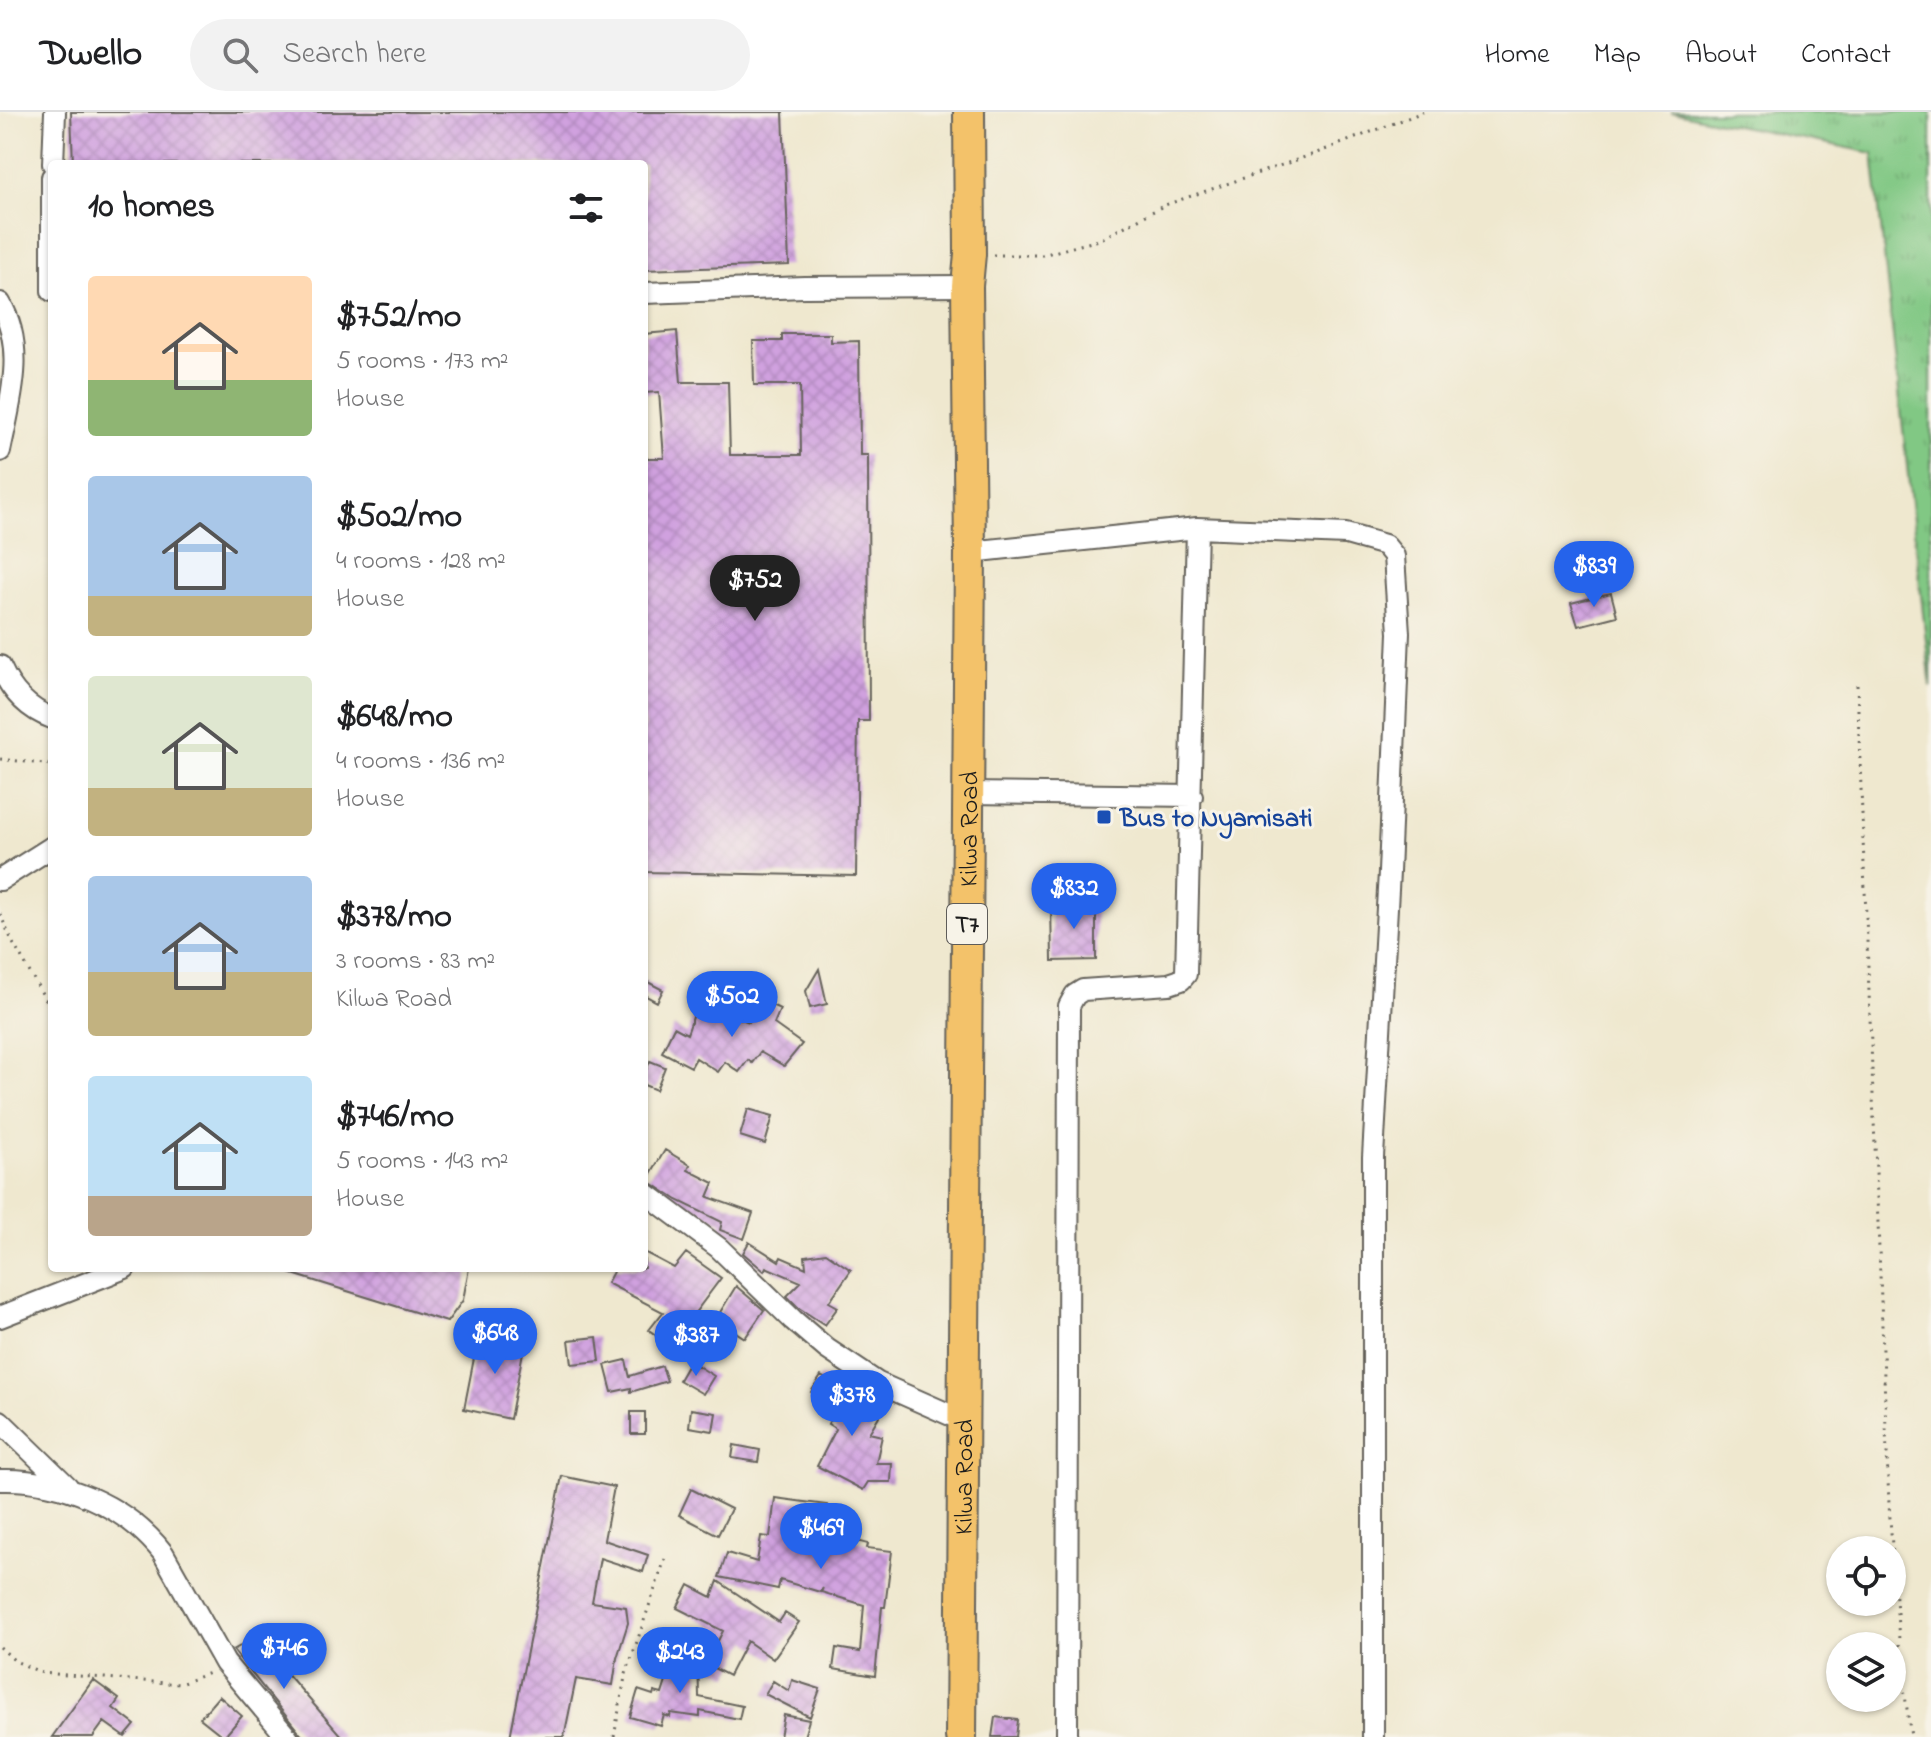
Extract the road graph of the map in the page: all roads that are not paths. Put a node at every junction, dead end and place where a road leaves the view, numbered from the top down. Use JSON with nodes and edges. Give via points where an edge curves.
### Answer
{"nodes":[{"id":1,"x":55,"y":112,"type":"edge"},
{"id":2,"x":969,"y":112,"type":"edge"},
{"id":3,"x":53,"y":160,"type":"edge"},
{"id":4,"x":967,"y":286,"type":"junction"},
{"id":5,"x":648,"y":293,"type":"edge"},
{"id":6,"x":0,"y":303,"type":"edge"},
{"id":7,"x":0,"y":451,"type":"edge"},
{"id":8,"x":1197,"y":528,"type":"junction"},
{"id":9,"x":970,"y":552,"type":"junction"},
{"id":10,"x":0,"y":666,"type":"edge"},
{"id":11,"x":48,"y":717,"type":"edge"},
{"id":12,"x":968,"y":793,"type":"junction"},
{"id":13,"x":1192,"y":796,"type":"junction"},
{"id":14,"x":48,"y":850,"type":"edge"},
{"id":15,"x":0,"y":880,"type":"edge"},
{"id":16,"x":648,"y":1195,"type":"edge"},
{"id":17,"x":115,"y":1272,"type":"edge"},
{"id":18,"x":0,"y":1317,"type":"edge"},
{"id":19,"x":0,"y":1421,"type":"edge"},
{"id":20,"x":964,"y":1421,"type":"junction"},
{"id":21,"x":0,"y":1480,"type":"edge"},
{"id":22,"x":68,"y":1487,"type":"junction"},
{"id":23,"x":287,"y":1737,"type":"edge"},
{"id":24,"x":961,"y":1737,"type":"edge"},
{"id":25,"x":1067,"y":1737,"type":"edge"},
{"id":26,"x":1373,"y":1737,"type":"edge"}],
"edges":[{"from":1,"to":3,"type":"street"},
{"from":2,"to":4,"type":"highway","name":"Kilwa Road","number":"T7"},
{"from":4,"to":5,"type":"street"},
{"from":4,"to":9,"type":"highway","name":"Kilwa Road","number":"T7"},
{"from":6,"to":7,"type":"street","via":[[15,345]]},
{"from":8,"to":9,"type":"street"},
{"from":8,"to":13,"type":"street"},
{"from":8,"to":26,"type":"street","via":[[1346,534],[1385,545],[1397,572],[1399,633],[1373,1157]]},
{"from":9,"to":12,"type":"highway","name":"Kilwa Road","number":"T7"},
{"from":10,"to":11,"type":"street","via":[[23,702]]},
{"from":12,"to":13,"type":"street"},
{"from":12,"to":20,"type":"highway","name":"Kilwa Road","number":"T7"},
{"from":13,"to":25,"type":"street","via":[[1186,974],[1169,984],[1083,990],[1069,1006]]},
{"from":14,"to":15,"type":"street"},
{"from":16,"to":20,"type":"street","via":[[719,1248],[827,1349],[878,1383]]},
{"from":17,"to":18,"type":"street"},
{"from":19,"to":22,"type":"street"},
{"from":20,"to":24,"type":"highway","name":"Kilwa Road","number":"T7"},
{"from":21,"to":22,"type":"street"},
{"from":22,"to":23,"type":"street","via":[[150,1537],[225,1663]]}]}
